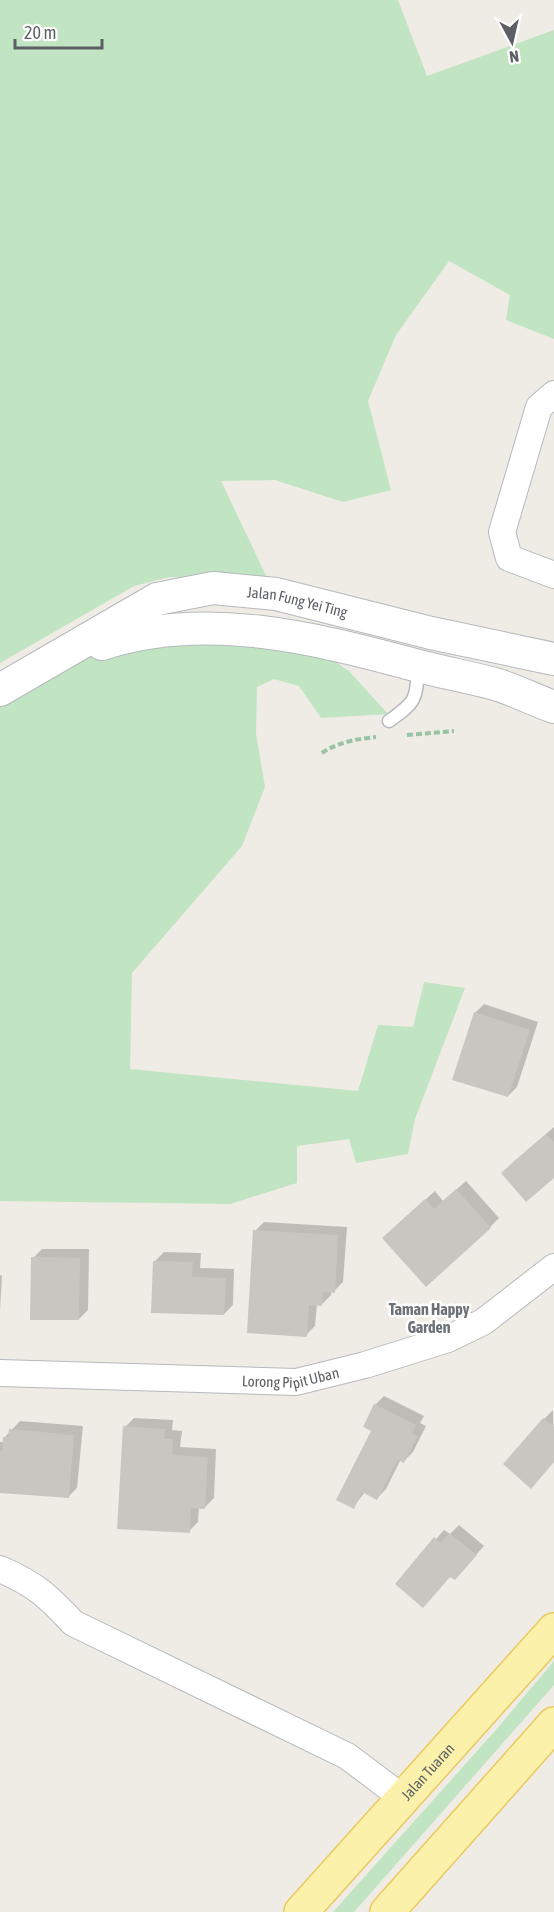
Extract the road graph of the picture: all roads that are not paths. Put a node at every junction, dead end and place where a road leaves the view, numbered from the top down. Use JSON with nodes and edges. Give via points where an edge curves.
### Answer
{"nodes":[{"id":1,"x":554,"y":394,"type":"edge"},
{"id":2,"x":554,"y":575,"type":"edge"},
{"id":3,"x":239,"y":590,"type":"junction"},
{"id":4,"x":239,"y":631,"type":"junction"},
{"id":5,"x":554,"y":659,"type":"edge"},
{"id":6,"x":53,"y":660,"type":"junction"},
{"id":7,"x":418,"y":666,"type":"junction"},
{"id":8,"x":0,"y":690,"type":"edge"},
{"id":9,"x":554,"y":707,"type":"edge"},
{"id":10,"x":389,"y":721,"type":"dead end"},
{"id":11,"x":554,"y":1267,"type":"edge"},
{"id":12,"x":0,"y":1373,"type":"edge"},
{"id":13,"x":0,"y":1569,"type":"edge"},
{"id":14,"x":554,"y":1630,"type":"edge"},
{"id":15,"x":554,"y":1724,"type":"edge"},
{"id":16,"x":403,"y":1798,"type":"junction"},
{"id":17,"x":301,"y":1912,"type":"edge"},
{"id":18,"x":387,"y":1912,"type":"edge"}],
"edges":[{"from":1,"to":2,"type":"street","via":[[539,407],[502,532],[509,558]]},
{"from":3,"to":4,"type":"street"},
{"from":3,"to":5,"type":"street","name":"Jalan Fung Yei Ting","via":[[276,594]]},
{"from":3,"to":6,"type":"street","name":"Jalan Fung Yei Ting","via":[[213,588],[157,599]]},
{"from":4,"to":6,"type":"street","name":"Jalan Fung Yei Ting","via":[[168,630],[128,635]]},
{"from":4,"to":7,"type":"street","name":"Jalan Fung Yei Ting","via":[[316,640]]},
{"from":6,"to":8,"type":"street","name":"Jalan Fung Yei Ting"},
{"from":7,"to":9,"type":"street","name":"Jalan Fung Yei Ting","via":[[496,685]]},
{"from":7,"to":10,"type":"lane","via":[[416,692],[410,706]]},
{"from":11,"to":12,"type":"street","name":"Lorong Pipit Uban","via":[[483,1322],[448,1339],[296,1382]]},
{"from":13,"to":16,"type":"street","via":[[45,1593],[73,1623],[347,1756]]},
{"from":14,"to":16,"type":"main road","name":"Jalan Tuaran"},
{"from":15,"to":18,"type":"main road"},
{"from":16,"to":17,"type":"main road","name":"Jalan Tuaran"}]}
